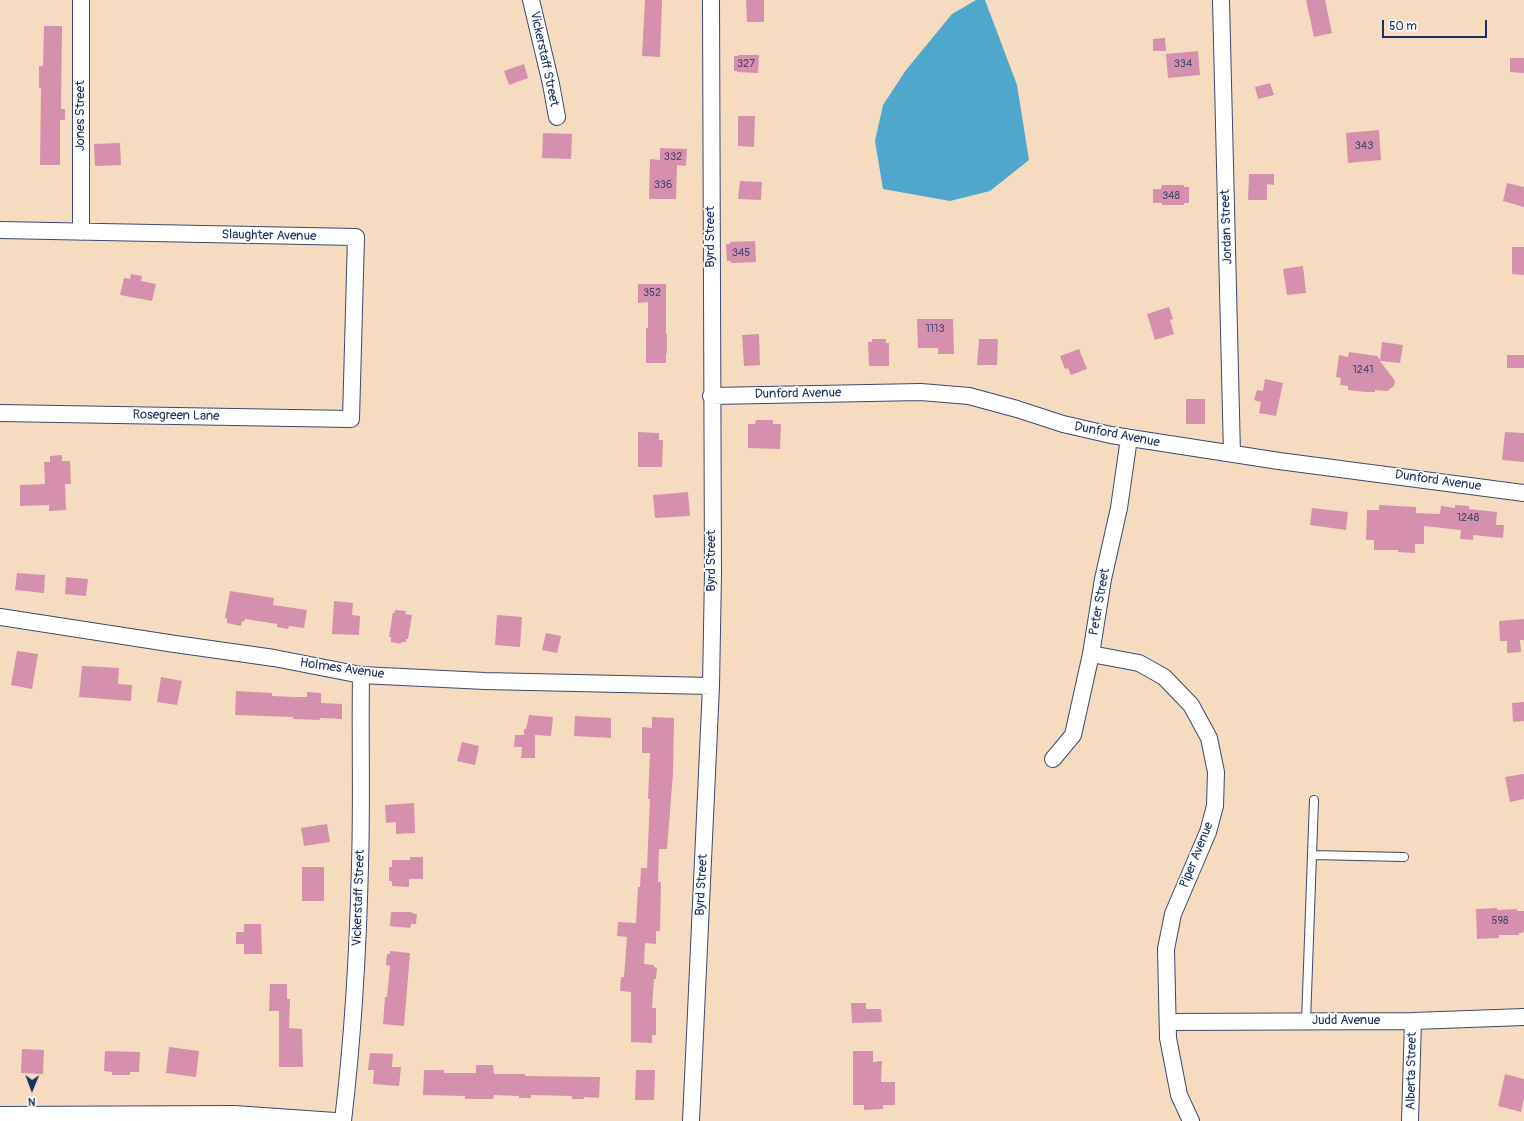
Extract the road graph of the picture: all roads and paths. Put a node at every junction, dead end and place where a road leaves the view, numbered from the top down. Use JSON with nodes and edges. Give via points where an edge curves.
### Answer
{"nodes":[{"id":1,"x":81,"y":0,"type":"edge"},
{"id":2,"x":531,"y":0,"type":"edge"},
{"id":3,"x":711,"y":0,"type":"edge"},
{"id":4,"x":1221,"y":0,"type":"edge"},
{"id":5,"x":557,"y":118,"type":"dead end"},
{"id":6,"x":0,"y":230,"type":"edge"},
{"id":7,"x":81,"y":232,"type":"junction"},
{"id":8,"x":711,"y":396,"type":"junction"},
{"id":9,"x":0,"y":413,"type":"edge"},
{"id":10,"x":351,"y":419,"type":"joint"},
{"id":11,"x":1129,"y":438,"type":"junction"},
{"id":12,"x":1232,"y":454,"type":"junction"},
{"id":13,"x":1524,"y":493,"type":"edge"},
{"id":14,"x":0,"y":617,"type":"edge"},
{"id":15,"x":1091,"y":654,"type":"junction"},
{"id":16,"x":361,"y":675,"type":"junction"},
{"id":17,"x":711,"y":686,"type":"junction"},
{"id":18,"x":1053,"y":759,"type":"dead end"},
{"id":19,"x":1314,"y":800,"type":"dead end"},
{"id":20,"x":1312,"y":854,"type":"junction"},
{"id":21,"x":1404,"y":857,"type":"dead end"},
{"id":22,"x":1524,"y":1017,"type":"edge"},
{"id":23,"x":1413,"y":1021,"type":"junction"},
{"id":24,"x":1168,"y":1022,"type":"junction"},
{"id":25,"x":1306,"y":1022,"type":"junction"},
{"id":26,"x":0,"y":1115,"type":"edge"},
{"id":27,"x":292,"y":1120,"type":"edge"},
{"id":28,"x":335,"y":1121,"type":"edge"},
{"id":29,"x":343,"y":1121,"type":"edge"},
{"id":30,"x":691,"y":1121,"type":"edge"},
{"id":31,"x":1191,"y":1121,"type":"edge"},
{"id":32,"x":1410,"y":1121,"type":"edge"}],
"edges":[{"from":1,"to":7,"type":"street","name":"Jones Street"},
{"from":2,"to":5,"type":"street","name":"Vickerstaff Street"},
{"from":3,"to":8,"type":"street","name":"Byrd Street"},
{"from":4,"to":12,"type":"street","name":"Jordan Street"},
{"from":6,"to":7,"type":"street","name":"Slaughter Avenue"},
{"from":7,"to":10,"type":"street","name":"Slaughter Avenue","via":[[356,238]]},
{"from":8,"to":11,"type":"street","name":"Dunford Avenue","via":[[921,392],[970,396],[1064,424]]},
{"from":8,"to":17,"type":"street","name":"Byrd Street"},
{"from":9,"to":10,"type":"street","name":"Rosegreen Lane"},
{"from":11,"to":12,"type":"street","name":"Dunford Avenue"},
{"from":11,"to":15,"type":"street","name":"Peter Street","via":[[1119,508],[1103,579]]},
{"from":12,"to":13,"type":"street","name":"Dunford Avenue"},
{"from":14,"to":16,"type":"street","name":"Holmes Avenue","via":[[274,658]]},
{"from":15,"to":18,"type":"street","name":"Peter Street","via":[[1073,735]]},
{"from":15,"to":24,"type":"street","name":"Piper Avenue","via":[[1139,663],[1164,677],[1191,705],[1209,738],[1216,772],[1215,806],[1208,832],[1174,914],[1166,949]]},
{"from":16,"to":17,"type":"street","name":"Holmes Avenue","via":[[485,681]]},
{"from":16,"to":29,"type":"street","name":"Vickerstaff Street","via":[[357,963]]},
{"from":17,"to":30,"type":"street","name":"Byrd Street"},
{"from":19,"to":20,"type":"lane"},
{"from":20,"to":21,"type":"lane"},
{"from":20,"to":25,"type":"lane"},
{"from":22,"to":23,"type":"street","name":"Judd Avenue"},
{"from":23,"to":25,"type":"street","name":"Judd Avenue"},
{"from":23,"to":32,"type":"street","name":"Alberta Street"},
{"from":24,"to":25,"type":"street","name":"Judd Avenue"},
{"from":24,"to":31,"type":"street","name":"Piper Avenue","via":[[1168,1038],[1179,1095]]},
{"from":26,"to":27,"type":"street","via":[[234,1114]]},
{"from":27,"to":28,"type":"street"}]}
